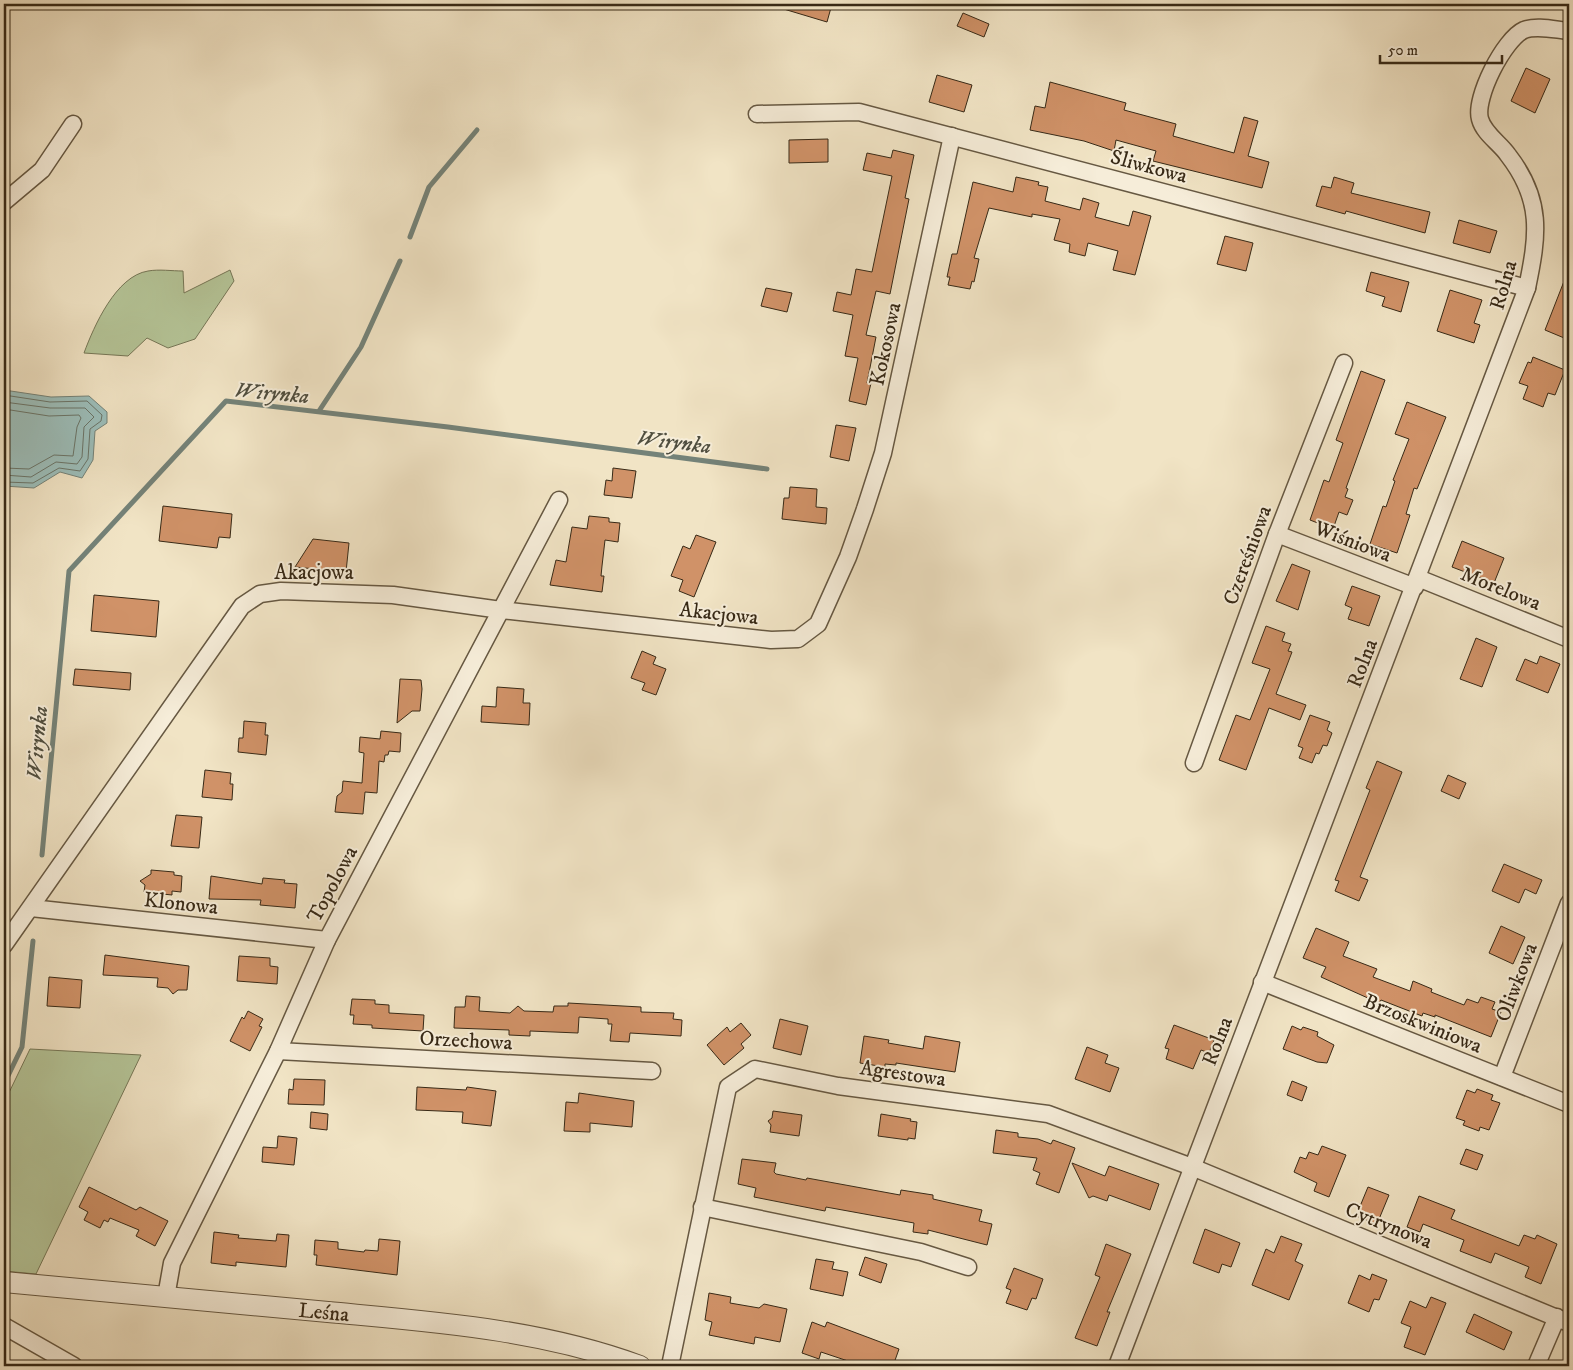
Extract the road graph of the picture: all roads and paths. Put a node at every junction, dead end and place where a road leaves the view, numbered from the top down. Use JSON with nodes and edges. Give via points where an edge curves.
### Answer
{"nodes":[{"id":1,"x":1569,"y":31,"type":"edge"},
{"id":2,"x":757,"y":114,"type":"dead end"},
{"id":3,"x":73,"y":124,"type":"dead end"},
{"id":4,"x":952,"y":136,"type":"junction"},
{"id":5,"x":4,"y":202,"type":"edge"},
{"id":6,"x":1527,"y":288,"type":"junction"},
{"id":7,"x":1344,"y":363,"type":"dead end"},
{"id":8,"x":559,"y":500,"type":"dead end"},
{"id":9,"x":1277,"y":534,"type":"junction"},
{"id":10,"x":1416,"y":582,"type":"junction"},
{"id":11,"x":501,"y":610,"type":"junction"},
{"id":12,"x":1569,"y":639,"type":"edge"},
{"id":13,"x":771,"y":640,"type":"joint"},
{"id":14,"x":1194,"y":763,"type":"dead end"},
{"id":15,"x":1569,"y":903,"type":"edge"},
{"id":16,"x":31,"y":908,"type":"junction"},
{"id":17,"x":326,"y":940,"type":"junction"},
{"id":18,"x":4,"y":946,"type":"edge"},
{"id":19,"x":1262,"y":982,"type":"junction"},
{"id":20,"x":278,"y":1051,"type":"junction"},
{"id":21,"x":652,"y":1071,"type":"dead end"},
{"id":22,"x":1502,"y":1077,"type":"junction"},
{"id":23,"x":1569,"y":1104,"type":"edge"},
{"id":24,"x":1192,"y":1167,"type":"junction"},
{"id":25,"x":702,"y":1207,"type":"junction"},
{"id":26,"x":968,"y":1267,"type":"dead end"},
{"id":27,"x":4,"y":1282,"type":"edge"},
{"id":28,"x":166,"y":1296,"type":"junction"},
{"id":29,"x":1563,"y":1320,"type":"edge"},
{"id":30,"x":4,"y":1326,"type":"edge"},
{"id":31,"x":74,"y":1366,"type":"edge"},
{"id":32,"x":640,"y":1366,"type":"edge"},
{"id":33,"x":670,"y":1366,"type":"edge"},
{"id":34,"x":1117,"y":1366,"type":"edge"},
{"id":35,"x":1536,"y":1366,"type":"edge"}],
"edges":[{"from":1,"to":6,"type":"street","name":"Rolna","via":[[1524,30],[1506,47],[1480,102],[1480,119],[1489,135],[1524,174],[1534,209],[1536,243]]},
{"from":2,"to":4,"type":"street","name":"Śliwkowa","via":[[858,112]]},
{"from":3,"to":5,"type":"street","via":[[42,170]]},
{"from":4,"to":6,"type":"street","name":"Śliwkowa"},
{"from":4,"to":13,"type":"street","name":"Kokosowa","via":[[883,452],[848,557],[818,624],[798,638]]},
{"from":6,"to":10,"type":"street","name":"Rolna"},
{"from":7,"to":9,"type":"street","name":"Czereśniowa"},
{"from":8,"to":11,"type":"street","name":"Topolowa"},
{"from":9,"to":10,"type":"street","name":"Wiśniowa"},
{"from":9,"to":14,"type":"street","name":"Czereśniowa"},
{"from":10,"to":12,"type":"street","name":"Morelowa"},
{"from":10,"to":19,"type":"street","name":"Rolna"},
{"from":11,"to":13,"type":"street","name":"Akacjowa"},
{"from":11,"to":16,"type":"street","name":"Akacjowa","via":[[393,595],[281,591],[260,594],[242,606]]},
{"from":11,"to":17,"type":"street","name":"Topolowa"},
{"from":15,"to":22,"type":"street","name":"Oliwkowa"},
{"from":16,"to":17,"type":"street","name":"Klonowa"},
{"from":16,"to":18,"type":"street","name":"Akacjowa"},
{"from":17,"to":20,"type":"street","name":"Topolowa"},
{"from":19,"to":22,"type":"street","name":"Brzoskwiniowa"},
{"from":19,"to":24,"type":"street","name":"Rolna"},
{"from":20,"to":21,"type":"street","name":"Orzechowa"},
{"from":20,"to":28,"type":"street","name":"Topolowa","via":[[172,1262]]},
{"from":22,"to":23,"type":"street","name":"Brzoskwiniowa"},
{"from":24,"to":25,"type":"street","name":"Agrestowa","via":[[1048,1114],[838,1086],[755,1069],[728,1087]]},
{"from":24,"to":29,"type":"street","name":"Cytrynowa"},
{"from":24,"to":34,"type":"street","name":"Rolna"},
{"from":25,"to":26,"type":"street","via":[[921,1252]]},
{"from":25,"to":33,"type":"street","name":"Agrestowa"},
{"from":27,"to":28,"type":"street","name":"Leśna"},
{"from":28,"to":32,"type":"street","name":"Leśna","via":[[519,1333],[601,1352]]},
{"from":29,"to":35,"type":"street"},
{"from":30,"to":31,"type":"street"}]}
